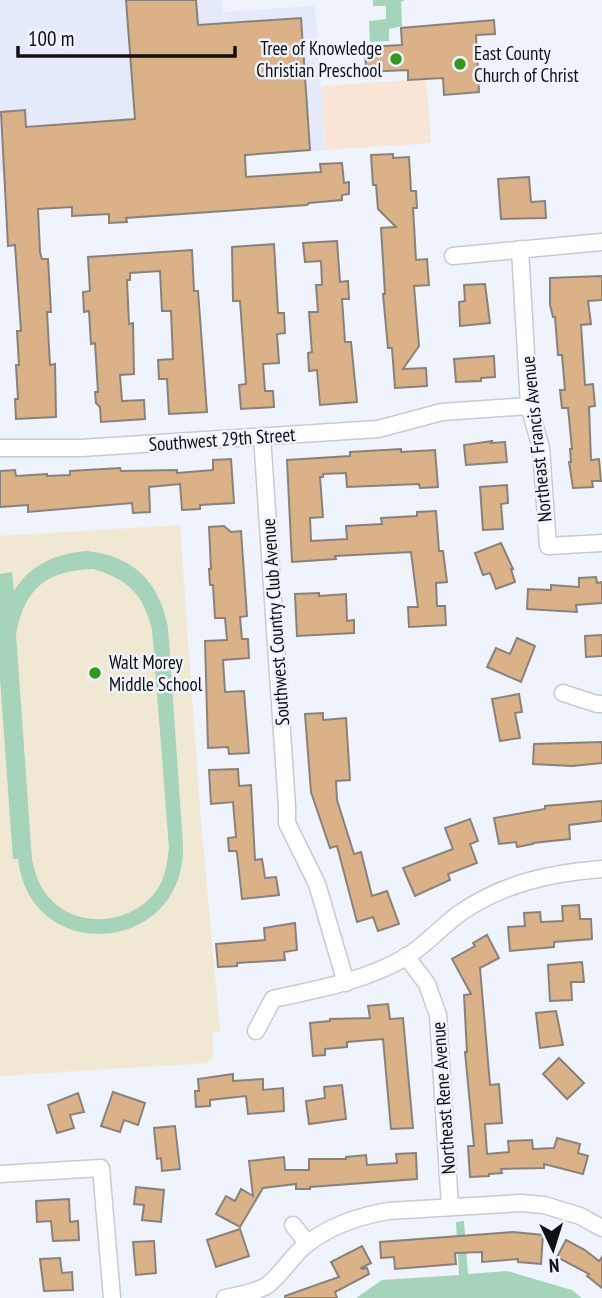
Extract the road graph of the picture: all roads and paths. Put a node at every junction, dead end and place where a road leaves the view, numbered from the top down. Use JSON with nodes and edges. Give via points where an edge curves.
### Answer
{"nodes":[{"id":1,"x":602,"y":242,"type":"edge"},
{"id":2,"x":520,"y":249,"type":"junction"},
{"id":3,"x":453,"y":256,"type":"dead end"},
{"id":4,"x":529,"y":406,"type":"junction"},
{"id":5,"x":262,"y":436,"type":"junction"},
{"id":6,"x":0,"y":448,"type":"edge"},
{"id":7,"x":602,"y":543,"type":"edge"},
{"id":8,"x":563,"y":693,"type":"dead end"},
{"id":9,"x":602,"y":704,"type":"edge"},
{"id":10,"x":602,"y":869,"type":"edge"},
{"id":11,"x":406,"y":956,"type":"junction"},
{"id":12,"x":346,"y":983,"type":"junction"},
{"id":13,"x":256,"y":1031,"type":"dead end"},
{"id":14,"x":0,"y":1174,"type":"edge"},
{"id":15,"x":450,"y":1207,"type":"junction"},
{"id":16,"x":293,"y":1225,"type":"dead end"},
{"id":17,"x":602,"y":1228,"type":"edge"},
{"id":18,"x":307,"y":1244,"type":"junction"},
{"id":19,"x":272,"y":1292,"type":"edge"},
{"id":20,"x":112,"y":1298,"type":"edge"},
{"id":21,"x":225,"y":1298,"type":"edge"}],
"edges":[{"from":1,"to":2,"type":"street"},
{"from":2,"to":3,"type":"street"},
{"from":2,"to":4,"type":"street","name":"Northeast Francis Avenue"},
{"from":4,"to":5,"type":"street","name":"Southwest 29th Street","via":[[442,412],[378,429]]},
{"from":4,"to":7,"type":"street","name":"Northeast Francis Avenue","via":[[541,449],[548,546]]},
{"from":5,"to":6,"type":"street","name":"Southwest 29th Street"},
{"from":5,"to":12,"type":"street","name":"Southwest Country Club Avenue","via":[[287,823],[317,884]]},
{"from":8,"to":9,"type":"street"},
{"from":10,"to":11,"type":"street","via":[[535,878],[491,896]]},
{"from":11,"to":12,"type":"street"},
{"from":11,"to":15,"type":"street","name":"Northeast Rene Avenue","via":[[427,984],[438,1015]]},
{"from":12,"to":13,"type":"street","via":[[273,999]]},
{"from":14,"to":20,"type":"street","via":[[101,1168]]},
{"from":15,"to":17,"type":"street","via":[[544,1205]]},
{"from":15,"to":18,"type":"street","via":[[371,1214],[337,1225]]},
{"from":16,"to":18,"type":"street"},
{"from":18,"to":19,"type":"street","via":[[293,1255]]},
{"from":19,"to":21,"type":"street"}]}
